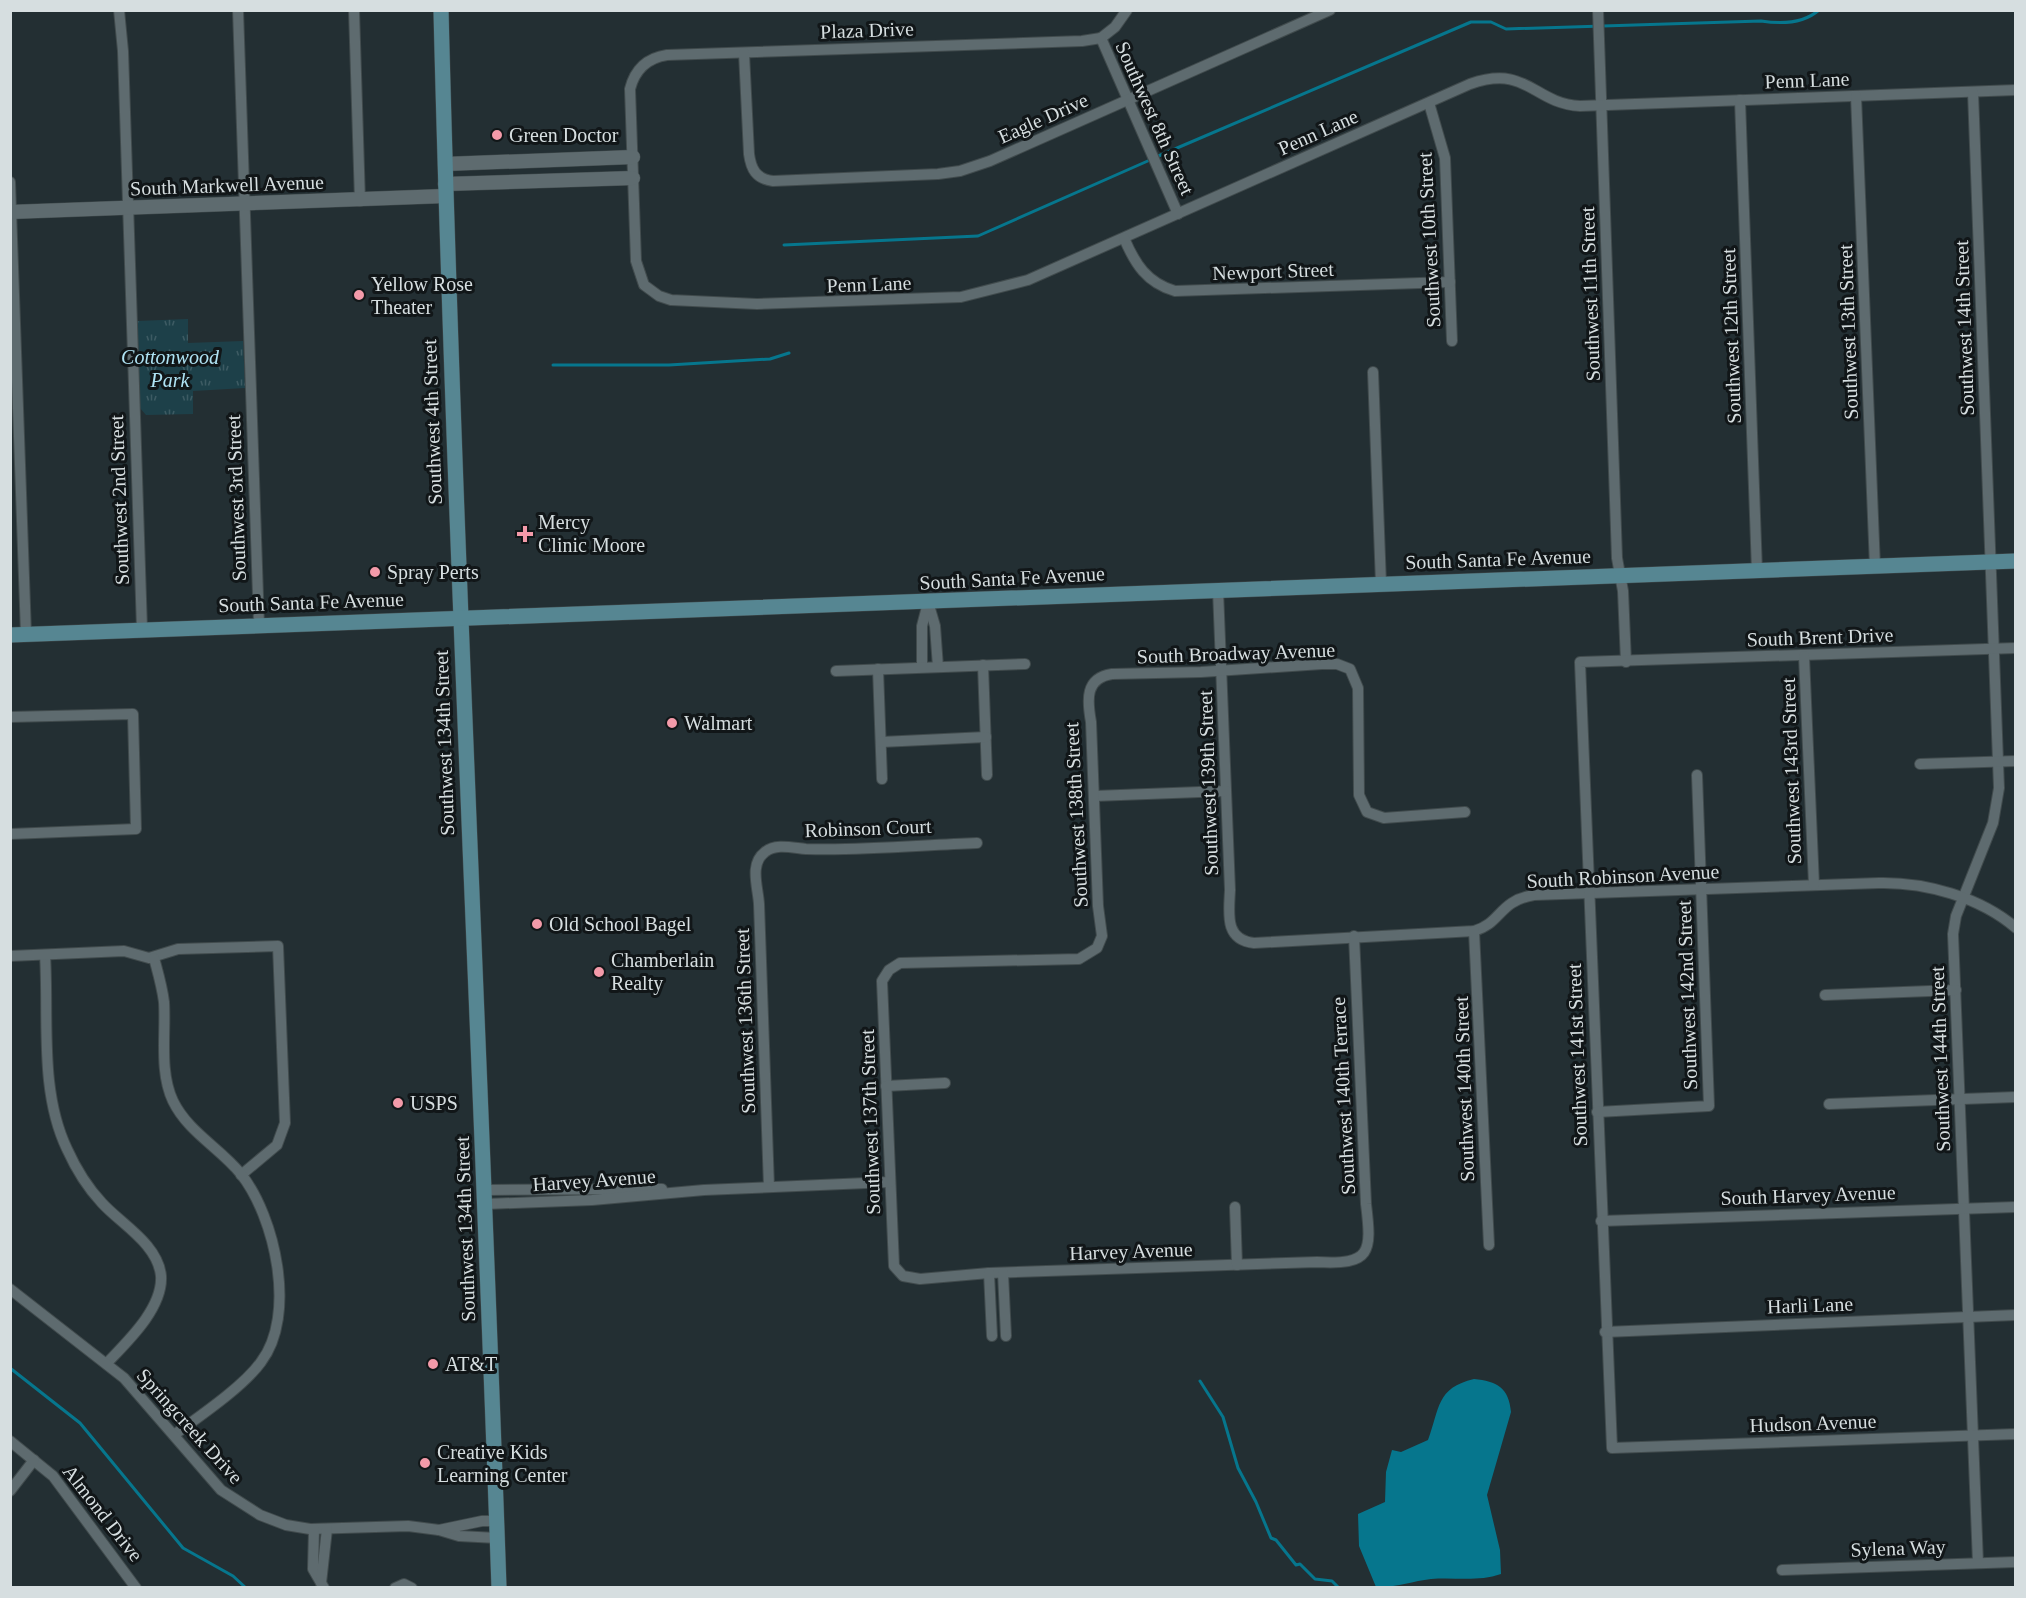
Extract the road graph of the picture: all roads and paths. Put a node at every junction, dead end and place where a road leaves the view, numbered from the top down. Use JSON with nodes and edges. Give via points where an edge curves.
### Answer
{"nodes":[{"id":1,"x":119,"y":10,"type":"edge"},
{"id":2,"x":238,"y":10,"type":"edge"},
{"id":3,"x":354,"y":10,"type":"edge"},
{"id":4,"x":441,"y":10,"type":"edge"},
{"id":5,"x":1127,"y":10,"type":"edge"},
{"id":6,"x":1330,"y":10,"type":"edge"},
{"id":7,"x":1598,"y":10,"type":"edge"},
{"id":8,"x":1101,"y":38,"type":"junction"},
{"id":9,"x":744,"y":52,"type":"junction"},
{"id":10,"x":2016,"y":90,"type":"edge"},
{"id":11,"x":1973,"y":92,"type":"junction"},
{"id":12,"x":1856,"y":96,"type":"junction"},
{"id":13,"x":1128,"y":100,"type":"junction"},
{"id":14,"x":1740,"y":100,"type":"junction"},
{"id":15,"x":1429,"y":104,"type":"junction"},
{"id":16,"x":1602,"y":105,"type":"junction"},
{"id":17,"x":633,"y":157,"type":"junction"},
{"id":18,"x":445,"y":164,"type":"junction"},
{"id":19,"x":633,"y":178,"type":"junction"},
{"id":20,"x":10,"y":182,"type":"edge"},
{"id":21,"x":445,"y":190,"type":"junction"},
{"id":22,"x":360,"y":201,"type":"junction"},
{"id":23,"x":244,"y":203,"type":"junction"},
{"id":24,"x":128,"y":208,"type":"junction"},
{"id":25,"x":11,"y":212,"type":"edge"},
{"id":26,"x":1178,"y":214,"type":"junction"},
{"id":27,"x":1124,"y":238,"type":"junction"},
{"id":28,"x":1450,"y":282,"type":"junction"},
{"id":29,"x":1452,"y":341,"type":"dead end"},
{"id":30,"x":1373,"y":372,"type":"dead end"},
{"id":31,"x":2016,"y":561,"type":"edge"},
{"id":32,"x":1991,"y":562,"type":"junction"},
{"id":33,"x":1875,"y":567,"type":"junction"},
{"id":34,"x":1757,"y":571,"type":"junction"},
{"id":35,"x":1621,"y":576,"type":"junction"},
{"id":36,"x":1381,"y":584,"type":"junction"},
{"id":37,"x":1218,"y":590,"type":"junction"},
{"id":38,"x":928,"y":603,"type":"junction"},
{"id":39,"x":460,"y":616,"type":"junction"},
{"id":40,"x":259,"y":625,"type":"junction"},
{"id":41,"x":142,"y":629,"type":"junction"},
{"id":42,"x":18,"y":634,"type":"edge"},
{"id":43,"x":2016,"y":648,"type":"edge"},
{"id":44,"x":1994,"y":649,"type":"junction"},
{"id":45,"x":1804,"y":656,"type":"junction"},
{"id":46,"x":1580,"y":662,"type":"joint"},
{"id":47,"x":1626,"y":662,"type":"junction"},
{"id":48,"x":1025,"y":664,"type":"dead end"},
{"id":49,"x":983,"y":665,"type":"junction"},
{"id":50,"x":922,"y":667,"type":"junction"},
{"id":51,"x":938,"y":667,"type":"junction"},
{"id":52,"x":878,"y":669,"type":"junction"},
{"id":53,"x":1221,"y":670,"type":"junction"},
{"id":54,"x":836,"y":671,"type":"dead end"},
{"id":55,"x":1094,"y":681,"type":"joint"},
{"id":56,"x":10,"y":717,"type":"edge"},
{"id":57,"x":986,"y":737,"type":"junction"},
{"id":58,"x":880,"y":742,"type":"junction"},
{"id":59,"x":1999,"y":761,"type":"junction"},
{"id":60,"x":2016,"y":761,"type":"edge"},
{"id":61,"x":1920,"y":764,"type":"dead end"},
{"id":62,"x":987,"y":775,"type":"dead end"},
{"id":63,"x":1697,"y":775,"type":"dead end"},
{"id":64,"x":882,"y":779,"type":"dead end"},
{"id":65,"x":1226,"y":791,"type":"junction"},
{"id":66,"x":1094,"y":796,"type":"junction"},
{"id":67,"x":1466,"y":812,"type":"dead end"},
{"id":68,"x":10,"y":834,"type":"edge"},
{"id":69,"x":978,"y":843,"type":"dead end"},
{"id":70,"x":761,"y":856,"type":"joint"},
{"id":71,"x":1814,"y":885,"type":"junction"},
{"id":72,"x":1701,"y":889,"type":"junction"},
{"id":73,"x":1588,"y":894,"type":"junction"},
{"id":74,"x":1963,"y":899,"type":"junction"},
{"id":75,"x":2016,"y":928,"type":"edge"},
{"id":76,"x":1474,"y":931,"type":"junction"},
{"id":77,"x":1354,"y":936,"type":"junction"},
{"id":78,"x":45,"y":955,"type":"junction"},
{"id":79,"x":10,"y":956,"type":"edge"},
{"id":80,"x":154,"y":958,"type":"junction"},
{"id":81,"x":889,"y":970,"type":"joint"},
{"id":82,"x":1956,"y":990,"type":"junction"},
{"id":83,"x":1825,"y":995,"type":"dead end"},
{"id":84,"x":945,"y":1083,"type":"dead end"},
{"id":85,"x":886,"y":1086,"type":"junction"},
{"id":86,"x":2016,"y":1097,"type":"edge"},
{"id":87,"x":1960,"y":1099,"type":"junction"},
{"id":88,"x":1829,"y":1104,"type":"dead end"},
{"id":89,"x":1597,"y":1112,"type":"junction"},
{"id":90,"x":242,"y":1175,"type":"junction"},
{"id":91,"x":890,"y":1182,"type":"junction"},
{"id":92,"x":769,"y":1187,"type":"junction"},
{"id":93,"x":485,"y":1197,"type":"junction"},
{"id":94,"x":1235,"y":1207,"type":"dead end"},
{"id":95,"x":2016,"y":1207,"type":"edge"},
{"id":96,"x":1964,"y":1208,"type":"junction"},
{"id":97,"x":1601,"y":1221,"type":"junction"},
{"id":98,"x":1489,"y":1245,"type":"dead end"},
{"id":99,"x":1364,"y":1253,"type":"joint"},
{"id":100,"x":1237,"y":1264,"type":"junction"},
{"id":101,"x":899,"y":1273,"type":"joint"},
{"id":102,"x":989,"y":1273,"type":"junction"},
{"id":103,"x":1004,"y":1273,"type":"junction"},
{"id":104,"x":12,"y":1295,"type":"edge"},
{"id":105,"x":2016,"y":1315,"type":"edge"},
{"id":106,"x":991,"y":1316,"type":"junction"},
{"id":107,"x":1005,"y":1316,"type":"junction"},
{"id":108,"x":1968,"y":1317,"type":"junction"},
{"id":109,"x":1605,"y":1332,"type":"junction"},
{"id":110,"x":992,"y":1336,"type":"dead end"},
{"id":111,"x":1006,"y":1336,"type":"dead end"},
{"id":112,"x":107,"y":1364,"type":"junction"},
{"id":113,"x":2016,"y":1434,"type":"edge"},
{"id":114,"x":174,"y":1435,"type":"junction"},
{"id":115,"x":1972,"y":1436,"type":"junction"},
{"id":116,"x":10,"y":1441,"type":"edge"},
{"id":117,"x":1612,"y":1448,"type":"joint"},
{"id":118,"x":34,"y":1460,"type":"junction"},
{"id":119,"x":10,"y":1491,"type":"edge"},
{"id":120,"x":497,"y":1521,"type":"junction"},
{"id":121,"x":314,"y":1529,"type":"junction"},
{"id":122,"x":327,"y":1529,"type":"junction"},
{"id":123,"x":439,"y":1530,"type":"junction"},
{"id":124,"x":497,"y":1538,"type":"junction"},
{"id":125,"x":2016,"y":1562,"type":"edge"},
{"id":126,"x":1978,"y":1563,"type":"junction"},
{"id":127,"x":1782,"y":1570,"type":"dead end"},
{"id":128,"x":322,"y":1585,"type":"edge"},
{"id":129,"x":136,"y":1587,"type":"edge"},
{"id":130,"x":395,"y":1587,"type":"edge"},
{"id":131,"x":412,"y":1587,"type":"edge"},
{"id":132,"x":499,"y":1587,"type":"edge"}],
"edges":[{"from":1,"to":24,"type":"street","name":"Southwest 2nd Street"},
{"from":2,"to":23,"type":"street","name":"Southwest 3rd Street"},
{"from":3,"to":22,"type":"street"},
{"from":4,"to":18,"type":"main road","name":"Southwest 4th Street"},
{"from":5,"to":8,"type":"street","name":"Southwest 8th Street"},
{"from":6,"to":13,"type":"street","name":"Eagle Drive"},
{"from":7,"to":16,"type":"street","name":"Southwest 11th Street"},
{"from":8,"to":9,"type":"street","name":"Plaza Drive"},
{"from":8,"to":13,"type":"street","name":"Southwest 8th Street"},
{"from":9,"to":13,"type":"street","name":"Eagle Drive","via":[[749,154],[755,174],[773,181],[960,171]]},
{"from":9,"to":17,"type":"street","name":"Plaza Drive","via":[[658,57],[638,70],[630,89]]},
{"from":10,"to":11,"type":"street","name":"Penn Lane"},
{"from":11,"to":12,"type":"street","name":"Penn Lane"},
{"from":11,"to":32,"type":"street","name":"Southwest 14th Street"},
{"from":12,"to":14,"type":"street","name":"Penn Lane"},
{"from":12,"to":33,"type":"street","name":"Southwest 13th Street"},
{"from":13,"to":26,"type":"street","name":"Southwest 8th Street"},
{"from":14,"to":16,"type":"street","name":"Penn Lane"},
{"from":14,"to":34,"type":"street","name":"Southwest 12th Street"},
{"from":15,"to":16,"type":"street","name":"Penn Lane","via":[[1478,81],[1507,78],[1525,82],[1560,103]]},
{"from":15,"to":26,"type":"street","name":"Penn Lane"},
{"from":15,"to":28,"type":"street","name":"Southwest 10th Street","via":[[1445,158]]},
{"from":16,"to":35,"type":"street","name":"Southwest 11th Street","via":[[1617,558]]},
{"from":17,"to":18,"type":"street"},
{"from":17,"to":19,"type":"street"},
{"from":18,"to":21,"type":"main road","name":"Southwest 4th Street"},
{"from":19,"to":21,"type":"street","name":"South Markwell Avenue"},
{"from":19,"to":27,"type":"street","name":"Penn Lane","via":[[640,278],[647,288],[671,300],[777,305],[961,297],[1016,285]]},
{"from":20,"to":25,"type":"street"},
{"from":21,"to":22,"type":"street","name":"South Markwell Avenue"},
{"from":21,"to":39,"type":"main road","name":"Southwest 4th Street"},
{"from":22,"to":23,"type":"street","name":"South Markwell Avenue"},
{"from":23,"to":24,"type":"street","name":"South Markwell Avenue"},
{"from":23,"to":40,"type":"street","name":"Southwest 3rd Street"},
{"from":24,"to":25,"type":"street","name":"South Markwell Avenue"},
{"from":24,"to":41,"type":"street","name":"Southwest 2nd Street"},
{"from":25,"to":42,"type":"street"},
{"from":26,"to":27,"type":"street","name":"Penn Lane"},
{"from":27,"to":28,"type":"street","name":"Newport Street","via":[[1135,263],[1148,278],[1175,291]]},
{"from":28,"to":29,"type":"street","name":"Southwest 10th Street"},
{"from":30,"to":36,"type":"street"},
{"from":31,"to":32,"type":"main road","name":"South Santa Fe Avenue"},
{"from":32,"to":33,"type":"main road","name":"South Santa Fe Avenue"},
{"from":32,"to":44,"type":"street","name":"Southwest 144th Street"},
{"from":33,"to":34,"type":"main road","name":"South Santa Fe Avenue"},
{"from":34,"to":35,"type":"main road","name":"South Santa Fe Avenue"},
{"from":35,"to":36,"type":"main road","name":"South Santa Fe Avenue"},
{"from":35,"to":47,"type":"street"},
{"from":36,"to":37,"type":"main road","name":"South Santa Fe Avenue"},
{"from":37,"to":38,"type":"main road","name":"South Santa Fe Avenue"},
{"from":37,"to":53,"type":"street","name":"Southwest 139th Street"},
{"from":38,"to":39,"type":"main road","name":"South Santa Fe Avenue"},
{"from":38,"to":50,"type":"street","via":[[922,626]]},
{"from":38,"to":51,"type":"street","via":[[935,626]]},
{"from":39,"to":40,"type":"main road","name":"South Santa Fe Avenue"},
{"from":39,"to":93,"type":"main road","name":"Southwest 134th Street"},
{"from":40,"to":41,"type":"main road","name":"South Santa Fe Avenue"},
{"from":41,"to":42,"type":"main road","name":"South Santa Fe Avenue"},
{"from":43,"to":44,"type":"street","name":"South Brent Drive"},
{"from":44,"to":45,"type":"street","name":"South Brent Drive"},
{"from":44,"to":59,"type":"street","name":"Southwest 144th Street"},
{"from":45,"to":47,"type":"street","name":"South Brent Drive"},
{"from":45,"to":71,"type":"street","name":"Southwest 143rd Street"},
{"from":46,"to":47,"type":"street","name":"South Brent Drive"},
{"from":46,"to":73,"type":"street","name":"Southwest 141st Street"},
{"from":48,"to":49,"type":"street"},
{"from":49,"to":51,"type":"street"},
{"from":49,"to":57,"type":"street"},
{"from":50,"to":51,"type":"street"},
{"from":50,"to":52,"type":"street"},
{"from":52,"to":54,"type":"street"},
{"from":52,"to":58,"type":"street"},
{"from":53,"to":55,"type":"street","name":"South Broadway Avenue","via":[[1112,674]]},
{"from":53,"to":65,"type":"street","name":"Southwest 139th Street"},
{"from":53,"to":67,"type":"street","name":"South Broadway Avenue","via":[[1322,664],[1350,669],[1358,688],[1359,795],[1367,812],[1384,818]]},
{"from":55,"to":66,"type":"street","name":"Southwest 138th Street","via":[[1087,701]]},
{"from":56,"to":68,"type":"street","via":[[134,714],[136,829]]},
{"from":57,"to":58,"type":"street"},
{"from":57,"to":62,"type":"street"},
{"from":58,"to":64,"type":"street"},
{"from":59,"to":60,"type":"street"},
{"from":59,"to":61,"type":"street"},
{"from":59,"to":74,"type":"street","name":"Southwest 144th Street","via":[[1996,813]]},
{"from":63,"to":72,"type":"street","name":"Southwest 142nd Street"},
{"from":65,"to":66,"type":"street"},
{"from":65,"to":77,"type":"street","name":"Southwest 139th Street","via":[[1228,917],[1236,936],[1254,943]]},
{"from":66,"to":81,"type":"street","name":"Southwest 138th Street","via":[[1102,929],[1097,948],[1079,959],[908,962]]},
{"from":69,"to":70,"type":"street","name":"Robinson Court","via":[[776,847]]},
{"from":70,"to":92,"type":"street","name":"Southwest 136th Street","via":[[755,872]]},
{"from":71,"to":72,"type":"street","name":"South Robinson Avenue"},
{"from":71,"to":74,"type":"street","name":"South Robinson Avenue","via":[[1904,883]]},
{"from":72,"to":73,"type":"street","name":"South Robinson Avenue"},
{"from":72,"to":89,"type":"street","name":"Southwest 142nd Street","via":[[1708,1106]]},
{"from":73,"to":76,"type":"street","name":"South Robinson Avenue","via":[[1524,897],[1510,903],[1490,924]]},
{"from":73,"to":89,"type":"street","name":"Southwest 141st Street"},
{"from":74,"to":75,"type":"street","name":"South Robinson Avenue"},
{"from":74,"to":82,"type":"street","name":"Southwest 144th Street","via":[[1954,925]]},
{"from":76,"to":77,"type":"street"},
{"from":76,"to":98,"type":"street","name":"Southwest 140th Street"},
{"from":77,"to":99,"type":"street","name":"Southwest 140th Terrace","via":[[1370,1233]]},
{"from":78,"to":79,"type":"street"},
{"from":78,"to":80,"type":"street","via":[[124,951]]},
{"from":78,"to":112,"type":"street","via":[[51,1086],[54,1113],[65,1147],[94,1194],[152,1251],[161,1275],[154,1304]]},
{"from":80,"to":90,"type":"street","via":[[162,985],[166,1074],[172,1098],[186,1122]]},
{"from":80,"to":90,"type":"street","via":[[178,949],[278,946],[285,1123],[277,1145]]},
{"from":81,"to":85,"type":"street","name":"Southwest 137th Street","via":[[881,991]]},
{"from":82,"to":83,"type":"street"},
{"from":82,"to":87,"type":"street","name":"Southwest 144th Street"},
{"from":84,"to":85,"type":"street"},
{"from":85,"to":91,"type":"street","name":"Southwest 137th Street"},
{"from":86,"to":87,"type":"street"},
{"from":87,"to":88,"type":"street"},
{"from":87,"to":96,"type":"street","name":"Southwest 144th Street"},
{"from":89,"to":97,"type":"street","name":"Southwest 141st Street"},
{"from":90,"to":114,"type":"street","via":[[260,1203],[275,1249],[277,1330],[257,1368]]},
{"from":91,"to":92,"type":"street","name":"Harvey Avenue"},
{"from":91,"to":101,"type":"street","name":"Southwest 137th Street","via":[[892,1261]]},
{"from":92,"to":93,"type":"street","name":"Harvey Avenue","via":[[617,1188]]},
{"from":93,"to":120,"type":"main road","name":"Southwest 134th Street"},
{"from":94,"to":100,"type":"street"},
{"from":95,"to":96,"type":"street","name":"South Harvey Avenue"},
{"from":96,"to":97,"type":"street","name":"South Harvey Avenue"},
{"from":96,"to":108,"type":"street","name":"Southwest 144th Street"},
{"from":97,"to":109,"type":"street","name":"Southwest 141st Street"},
{"from":99,"to":100,"type":"street","name":"Harvey Avenue","via":[[1343,1263]]},
{"from":100,"to":103,"type":"street","name":"Harvey Avenue"},
{"from":101,"to":102,"type":"street","name":"Harvey Avenue","via":[[908,1279]]},
{"from":102,"to":103,"type":"street","name":"Harvey Avenue"},
{"from":102,"to":106,"type":"street"},
{"from":103,"to":107,"type":"street"},
{"from":104,"to":112,"type":"street","name":"Springcreek Drive"},
{"from":105,"to":108,"type":"street","name":"Harli Lane"},
{"from":106,"to":107,"type":"street"},
{"from":106,"to":110,"type":"street"},
{"from":107,"to":111,"type":"street"},
{"from":108,"to":109,"type":"street","name":"Harli Lane"},
{"from":108,"to":115,"type":"street","name":"Southwest 144th Street"},
{"from":109,"to":117,"type":"street","name":"Southwest 141st Street"},
{"from":112,"to":114,"type":"street","name":"Springcreek Drive","via":[[134,1388]]},
{"from":113,"to":115,"type":"street","name":"Hudson Avenue"},
{"from":114,"to":121,"type":"street","name":"Springcreek Drive","via":[[232,1499],[278,1523]]},
{"from":115,"to":117,"type":"street","name":"Hudson Avenue"},
{"from":115,"to":126,"type":"street","name":"Southwest 144th Street"},
{"from":116,"to":118,"type":"street","name":"Almond Drive"},
{"from":118,"to":119,"type":"street"},
{"from":118,"to":129,"type":"street","name":"Almond Drive","via":[[53,1476]]},
{"from":120,"to":123,"type":"street","name":"Springcreek Drive"},
{"from":120,"to":124,"type":"main road","name":"Southwest 134th Street"},
{"from":121,"to":122,"type":"street","name":"Springcreek Drive"},
{"from":121,"to":128,"type":"street","via":[[311,1558],[315,1576]]},
{"from":122,"to":123,"type":"street","name":"Springcreek Drive","via":[[408,1526]]},
{"from":122,"to":128,"type":"street"},
{"from":123,"to":124,"type":"street","name":"Springcreek Drive","via":[[459,1536]]},
{"from":124,"to":132,"type":"main road","name":"Southwest 134th Street"},
{"from":125,"to":126,"type":"street","name":"Sylena Way"},
{"from":126,"to":127,"type":"street","name":"Sylena Way"},
{"from":130,"to":131,"type":"street"}]}
